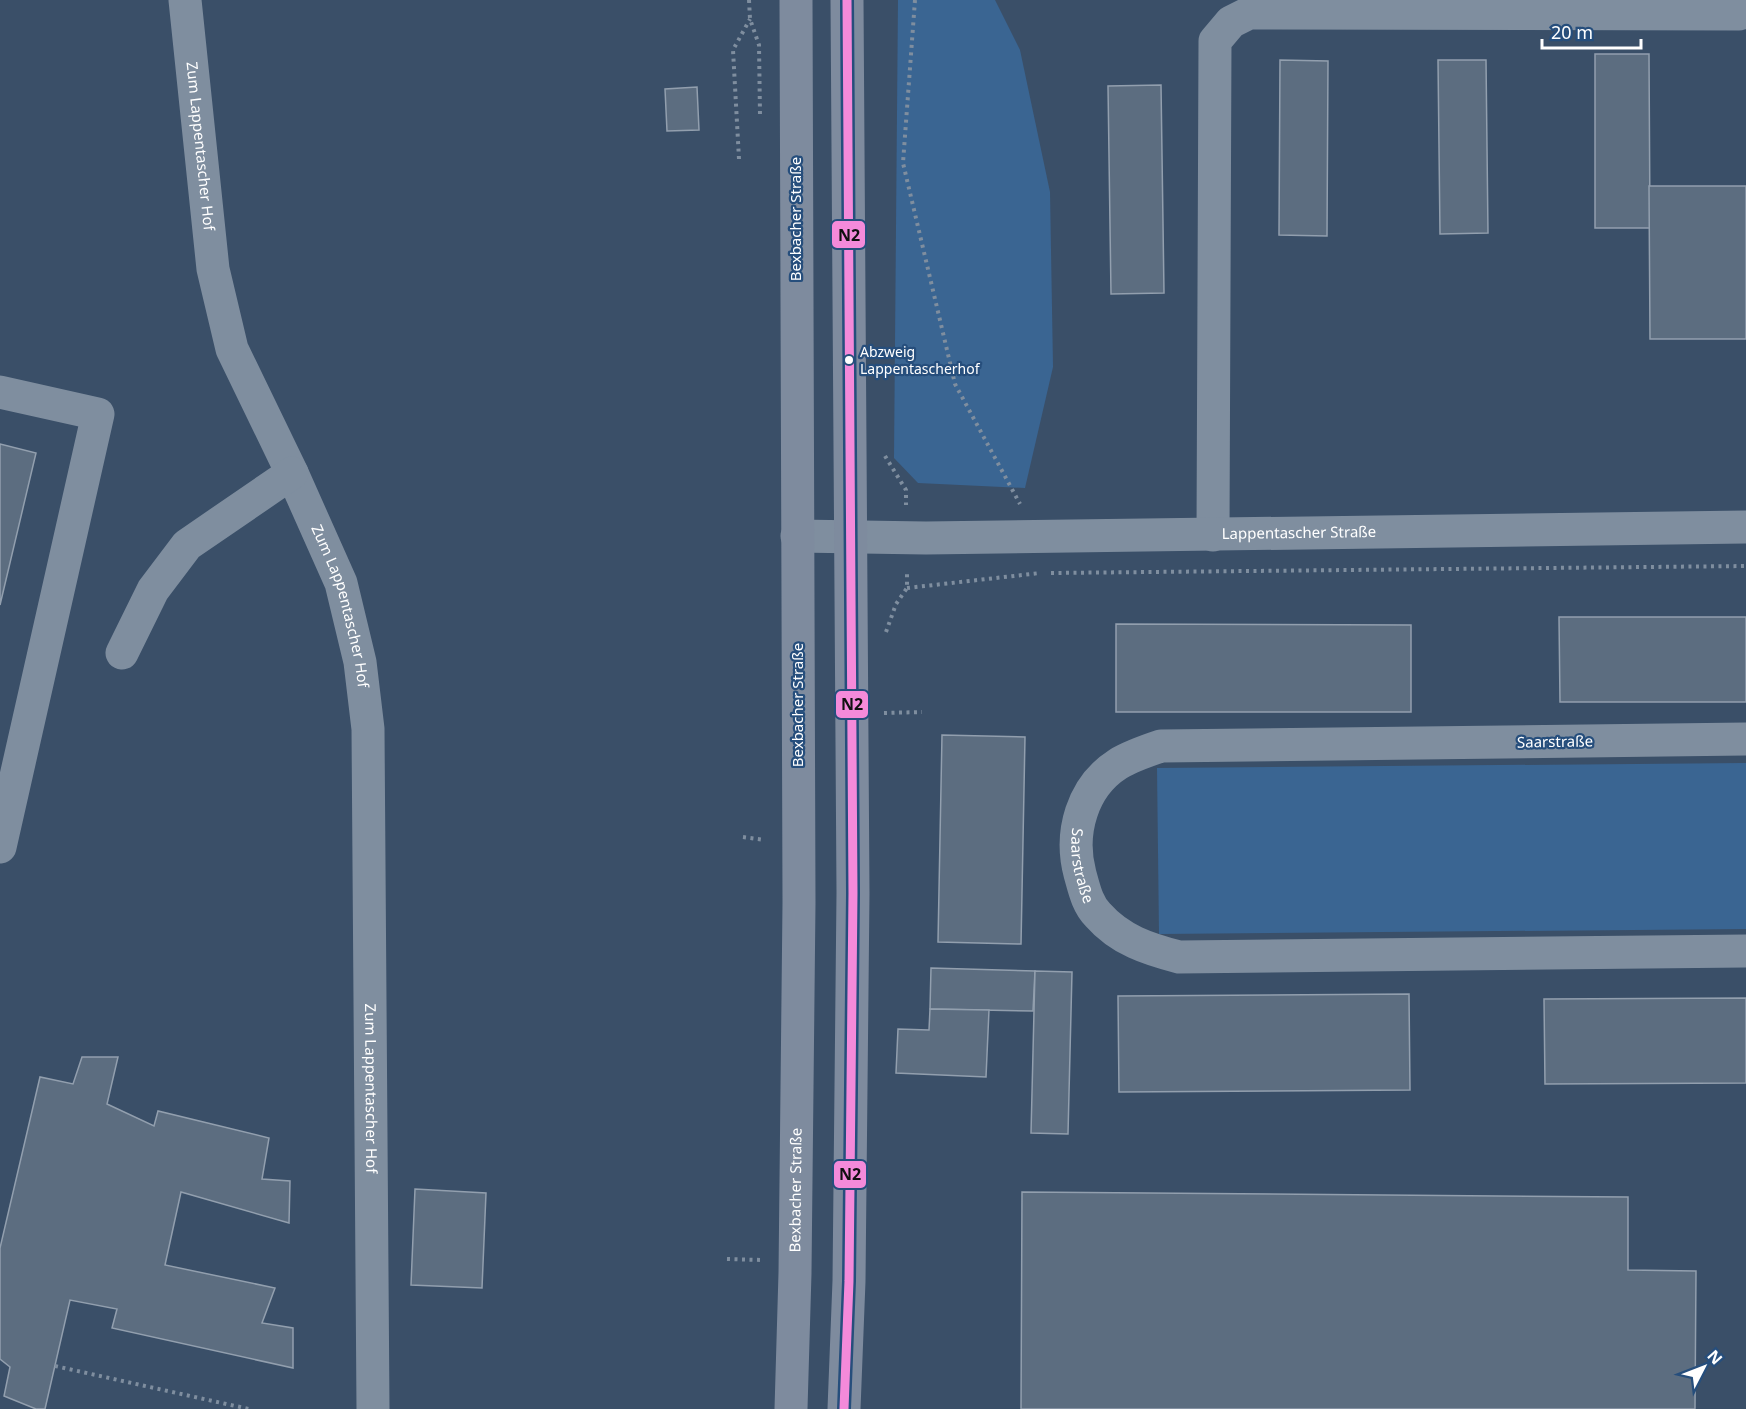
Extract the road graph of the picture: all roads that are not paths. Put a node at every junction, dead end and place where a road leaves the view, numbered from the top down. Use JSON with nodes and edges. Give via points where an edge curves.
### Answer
{"nodes":[{"id":1,"x":185,"y":0,"type":"edge"},
{"id":2,"x":796,"y":0,"type":"edge"},
{"id":3,"x":847,"y":0,"type":"edge"},
{"id":4,"x":1738,"y":14,"type":"dead end"},
{"id":5,"x":0,"y":392,"type":"edge"},
{"id":6,"x":292,"y":473,"type":"junction"},
{"id":7,"x":1746,"y":527,"type":"edge"},
{"id":8,"x":1213,"y":535,"type":"junction"},
{"id":9,"x":797,"y":536,"type":"junction"},
{"id":10,"x":852,"y":537,"type":"junction"},
{"id":11,"x":122,"y":653,"type":"dead end"},
{"id":12,"x":1746,"y":739,"type":"edge"},
{"id":13,"x":0,"y":847,"type":"edge"},
{"id":14,"x":1746,"y":951,"type":"edge"},
{"id":15,"x":373,"y":1409,"type":"edge"},
{"id":16,"x":790,"y":1409,"type":"edge"},
{"id":17,"x":844,"y":1409,"type":"edge"}],
"edges":[{"from":1,"to":6,"type":"street","name":"Zum Lappentascher Hof","via":[[213,269],[232,350]]},
{"from":2,"to":9,"type":"main road","name":"Bexbacher Straße"},
{"from":3,"to":10,"type":"main road"},
{"from":4,"to":8,"type":"street","via":[[1249,13],[1231,22],[1215,41]]},
{"from":5,"to":13,"type":"street","via":[[98,414]]},
{"from":6,"to":11,"type":"street","via":[[187,545],[153,590]]},
{"from":6,"to":15,"type":"street","name":"Zum Lappentascher Hof","via":[[341,584],[360,662],[368,729]]},
{"from":7,"to":8,"type":"street","name":"Lappentascher Straße"},
{"from":8,"to":10,"type":"street","name":"Lappentascher Straße"},
{"from":9,"to":10,"type":"street","name":"Lappentascher Straße"},
{"from":9,"to":16,"type":"main road","name":"Bexbacher Straße","via":[[800,903]]},
{"from":10,"to":17,"type":"main road","via":[[853,893]]},
{"from":12,"to":14,"type":"street","name":"Saarstraße","via":[[1161,746],[1117,765],[1096,783],[1081,810],[1076,833],[1077,863],[1086,897],[1098,915],[1126,939],[1179,957]]}]}
